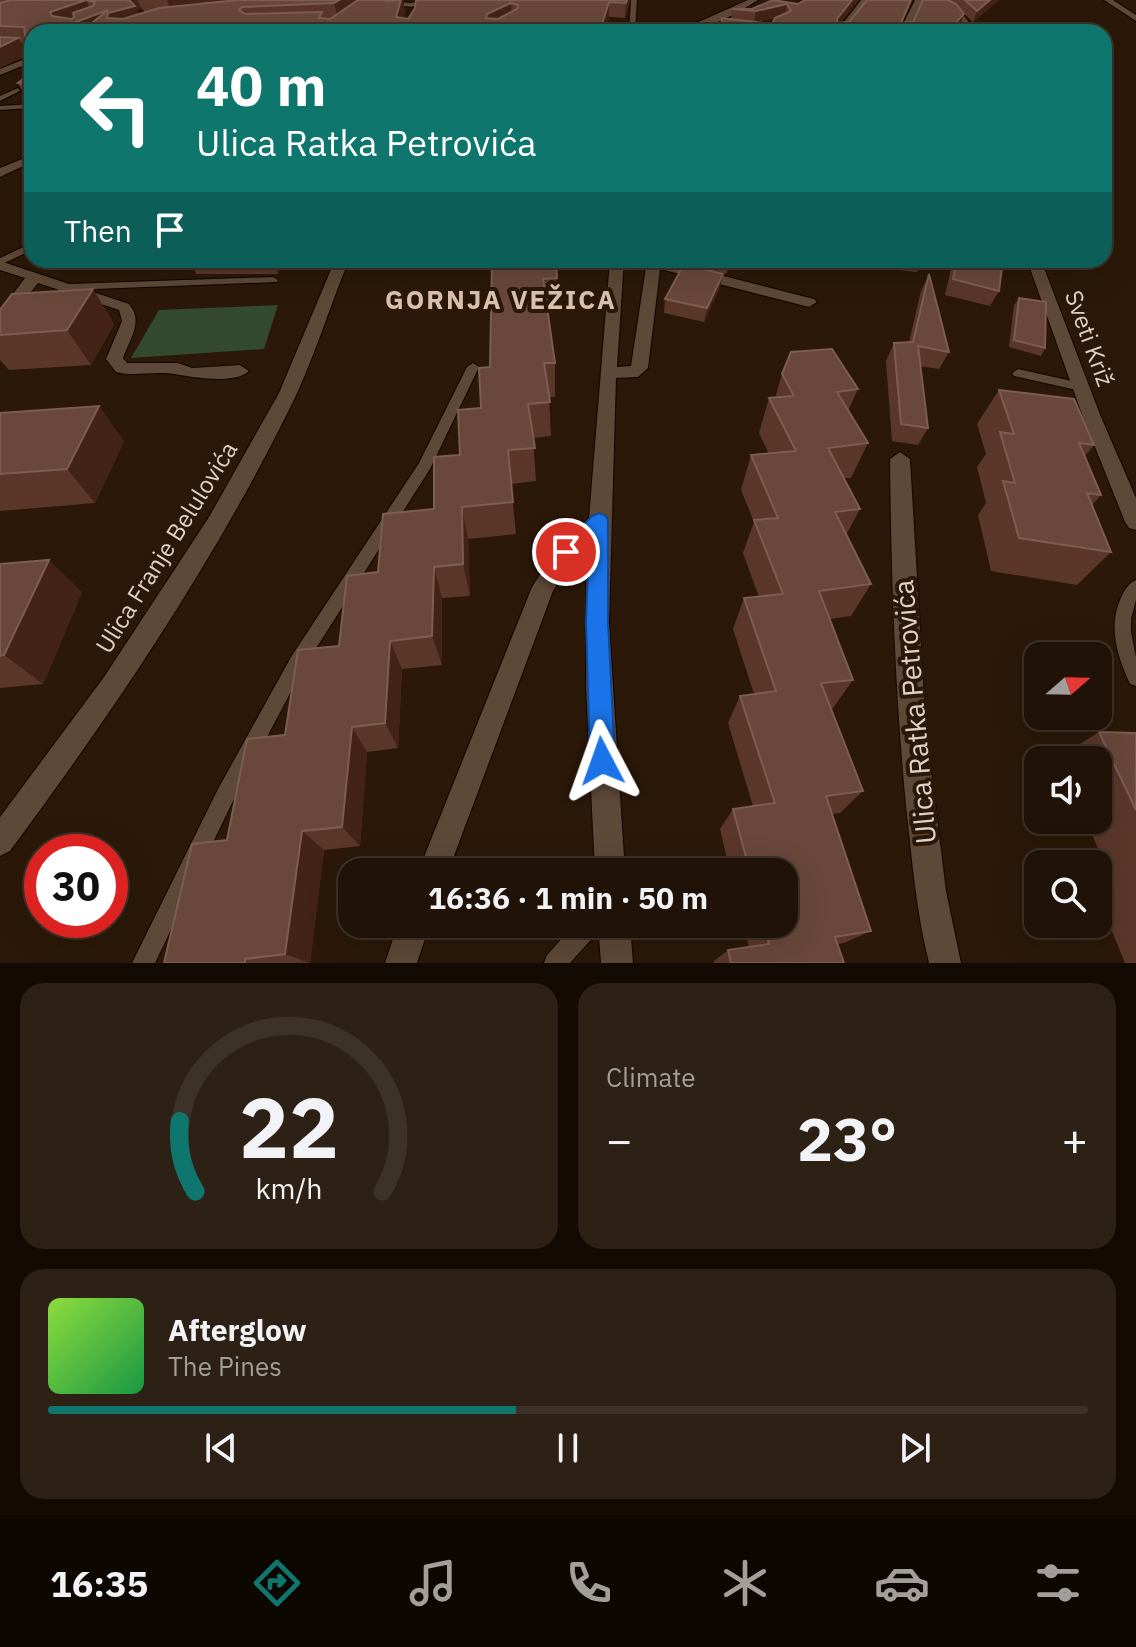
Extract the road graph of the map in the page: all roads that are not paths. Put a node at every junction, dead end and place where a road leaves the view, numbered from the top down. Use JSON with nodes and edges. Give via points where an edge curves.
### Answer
{"nodes":[{"id":1,"x":423,"y":0,"type":"edge"},
{"id":2,"x":634,"y":0,"type":"edge"},
{"id":3,"x":754,"y":0,"type":"edge"},
{"id":4,"x":865,"y":0,"type":"edge"},
{"id":5,"x":919,"y":0,"type":"edge"},
{"id":6,"x":937,"y":0,"type":"edge"},
{"id":7,"x":1108,"y":0,"type":"edge"},
{"id":8,"x":399,"y":1,"type":"edge"},
{"id":9,"x":371,"y":2,"type":"edge"},
{"id":10,"x":412,"y":5,"type":"junction"},
{"id":11,"x":390,"y":12,"type":"edge"},
{"id":12,"x":412,"y":15,"type":"edge"},
{"id":13,"x":724,"y":15,"type":"junction"},
{"id":14,"x":740,"y":18,"type":"edge"},
{"id":15,"x":1136,"y":19,"type":"edge"},
{"id":16,"x":707,"y":23,"type":"junction"},
{"id":17,"x":632,"y":24,"type":"edge"},
{"id":18,"x":704,"y":24,"type":"edge"},
{"id":19,"x":712,"y":24,"type":"edge"},
{"id":20,"x":846,"y":24,"type":"edge"},
{"id":21,"x":907,"y":24,"type":"edge"},
{"id":22,"x":966,"y":24,"type":"edge"},
{"id":23,"x":24,"y":55,"type":"edge"},
{"id":24,"x":1,"y":66,"type":"edge"},
{"id":25,"x":18,"y":90,"type":"edge"},
{"id":26,"x":0,"y":99,"type":"edge"},
{"id":27,"x":24,"y":106,"type":"edge"},
{"id":28,"x":0,"y":108,"type":"edge"},
{"id":29,"x":24,"y":162,"type":"edge"},
{"id":30,"x":0,"y":173,"type":"edge"},
{"id":31,"x":24,"y":250,"type":"edge"},
{"id":32,"x":0,"y":264,"type":"edge"},
{"id":33,"x":339,"y":268,"type":"edge"},
{"id":34,"x":616,"y":268,"type":"edge"},
{"id":35,"x":653,"y":268,"type":"edge"},
{"id":36,"x":680,"y":268,"type":"edge"},
{"id":37,"x":1037,"y":268,"type":"edge"},
{"id":38,"x":35,"y":276,"type":"junction"},
{"id":39,"x":273,"y":280,"type":"dead end"},
{"id":40,"x":69,"y":287,"type":"junction"},
{"id":41,"x":809,"y":302,"type":"dead end"},
{"id":42,"x":0,"y":321,"type":"edge"},
{"id":43,"x":473,"y":367,"type":"dead end"},
{"id":44,"x":240,"y":371,"type":"dead end"},
{"id":45,"x":609,"y":372,"type":"junction"},
{"id":46,"x":1018,"y":373,"type":"dead end"},
{"id":47,"x":1081,"y":387,"type":"junction"},
{"id":48,"x":900,"y":459,"type":"dead end"},
{"id":49,"x":599,"y":521,"type":"junction"},
{"id":50,"x":1136,"y":522,"type":"edge"},
{"id":51,"x":1136,"y":587,"type":"edge"},
{"id":52,"x":1136,"y":678,"type":"edge"},
{"id":53,"x":0,"y":841,"type":"edge"},
{"id":54,"x":438,"y":858,"type":"edge"},
{"id":55,"x":609,"y":858,"type":"edge"},
{"id":56,"x":409,"y":938,"type":"edge"},
{"id":57,"x":577,"y":938,"type":"edge"},
{"id":58,"x":615,"y":938,"type":"edge"},
{"id":59,"x":143,"y":963,"type":"edge"},
{"id":60,"x":401,"y":963,"type":"edge"},
{"id":61,"x":555,"y":963,"type":"edge"},
{"id":62,"x":617,"y":963,"type":"edge"},
{"id":63,"x":945,"y":963,"type":"edge"}],
"edges":[{"from":1,"to":10,"type":"street"},
{"from":2,"to":17,"type":"lane"},
{"from":3,"to":13,"type":"street"},
{"from":4,"to":20,"type":"street"},
{"from":5,"to":21,"type":"street"},
{"from":6,"to":22,"type":"street","via":[[957,11]]},
{"from":7,"to":15,"type":"street"},
{"from":8,"to":9,"type":"street"},
{"from":8,"to":10,"type":"street"},
{"from":10,"to":11,"type":"lane"},
{"from":10,"to":12,"type":"street"},
{"from":13,"to":14,"type":"lane"},
{"from":13,"to":16,"type":"street"},
{"from":16,"to":18,"type":"street"},
{"from":16,"to":19,"type":"lane"},
{"from":23,"to":24,"type":"street"},
{"from":25,"to":26,"type":"lane"},
{"from":27,"to":28,"type":"lane"},
{"from":29,"to":30,"type":"street"},
{"from":31,"to":32,"type":"lane"},
{"from":32,"to":38,"type":"street"},
{"from":33,"to":53,"type":"street","name":"Ulica Franje Belulovića","via":[[280,410],[208,538],[53,772]]},
{"from":34,"to":45,"type":"street"},
{"from":35,"to":45,"type":"street","via":[[639,368],[632,373]]},
{"from":36,"to":41,"type":"street"},
{"from":37,"to":47,"type":"street","name":"Sveti Križ"},
{"from":38,"to":40,"type":"street"},
{"from":38,"to":42,"type":"street"},
{"from":39,"to":40,"type":"lane"},
{"from":40,"to":44,"type":"street","via":[[113,301],[129,313],[114,359],[122,368],[199,374]]},
{"from":43,"to":59,"type":"lane","via":[[425,465],[297,663]]},
{"from":45,"to":49,"type":"street"},
{"from":46,"to":47,"type":"lane"},
{"from":47,"to":50,"type":"street","name":"Sveti Križ"},
{"from":48,"to":63,"type":"street","name":"Ulica Ratka Petrovića","via":[[903,605],[917,782],[935,926]]},
{"from":49,"to":54,"type":"street","via":[[566,552],[543,587]]},
{"from":49,"to":55,"type":"street","via":[[599,705]]},
{"from":51,"to":52,"type":"lane","via":[[1124,613],[1129,666]]},
{"from":56,"to":60,"type":"street"},
{"from":57,"to":61,"type":"lane"},
{"from":58,"to":62,"type":"street"}]}
